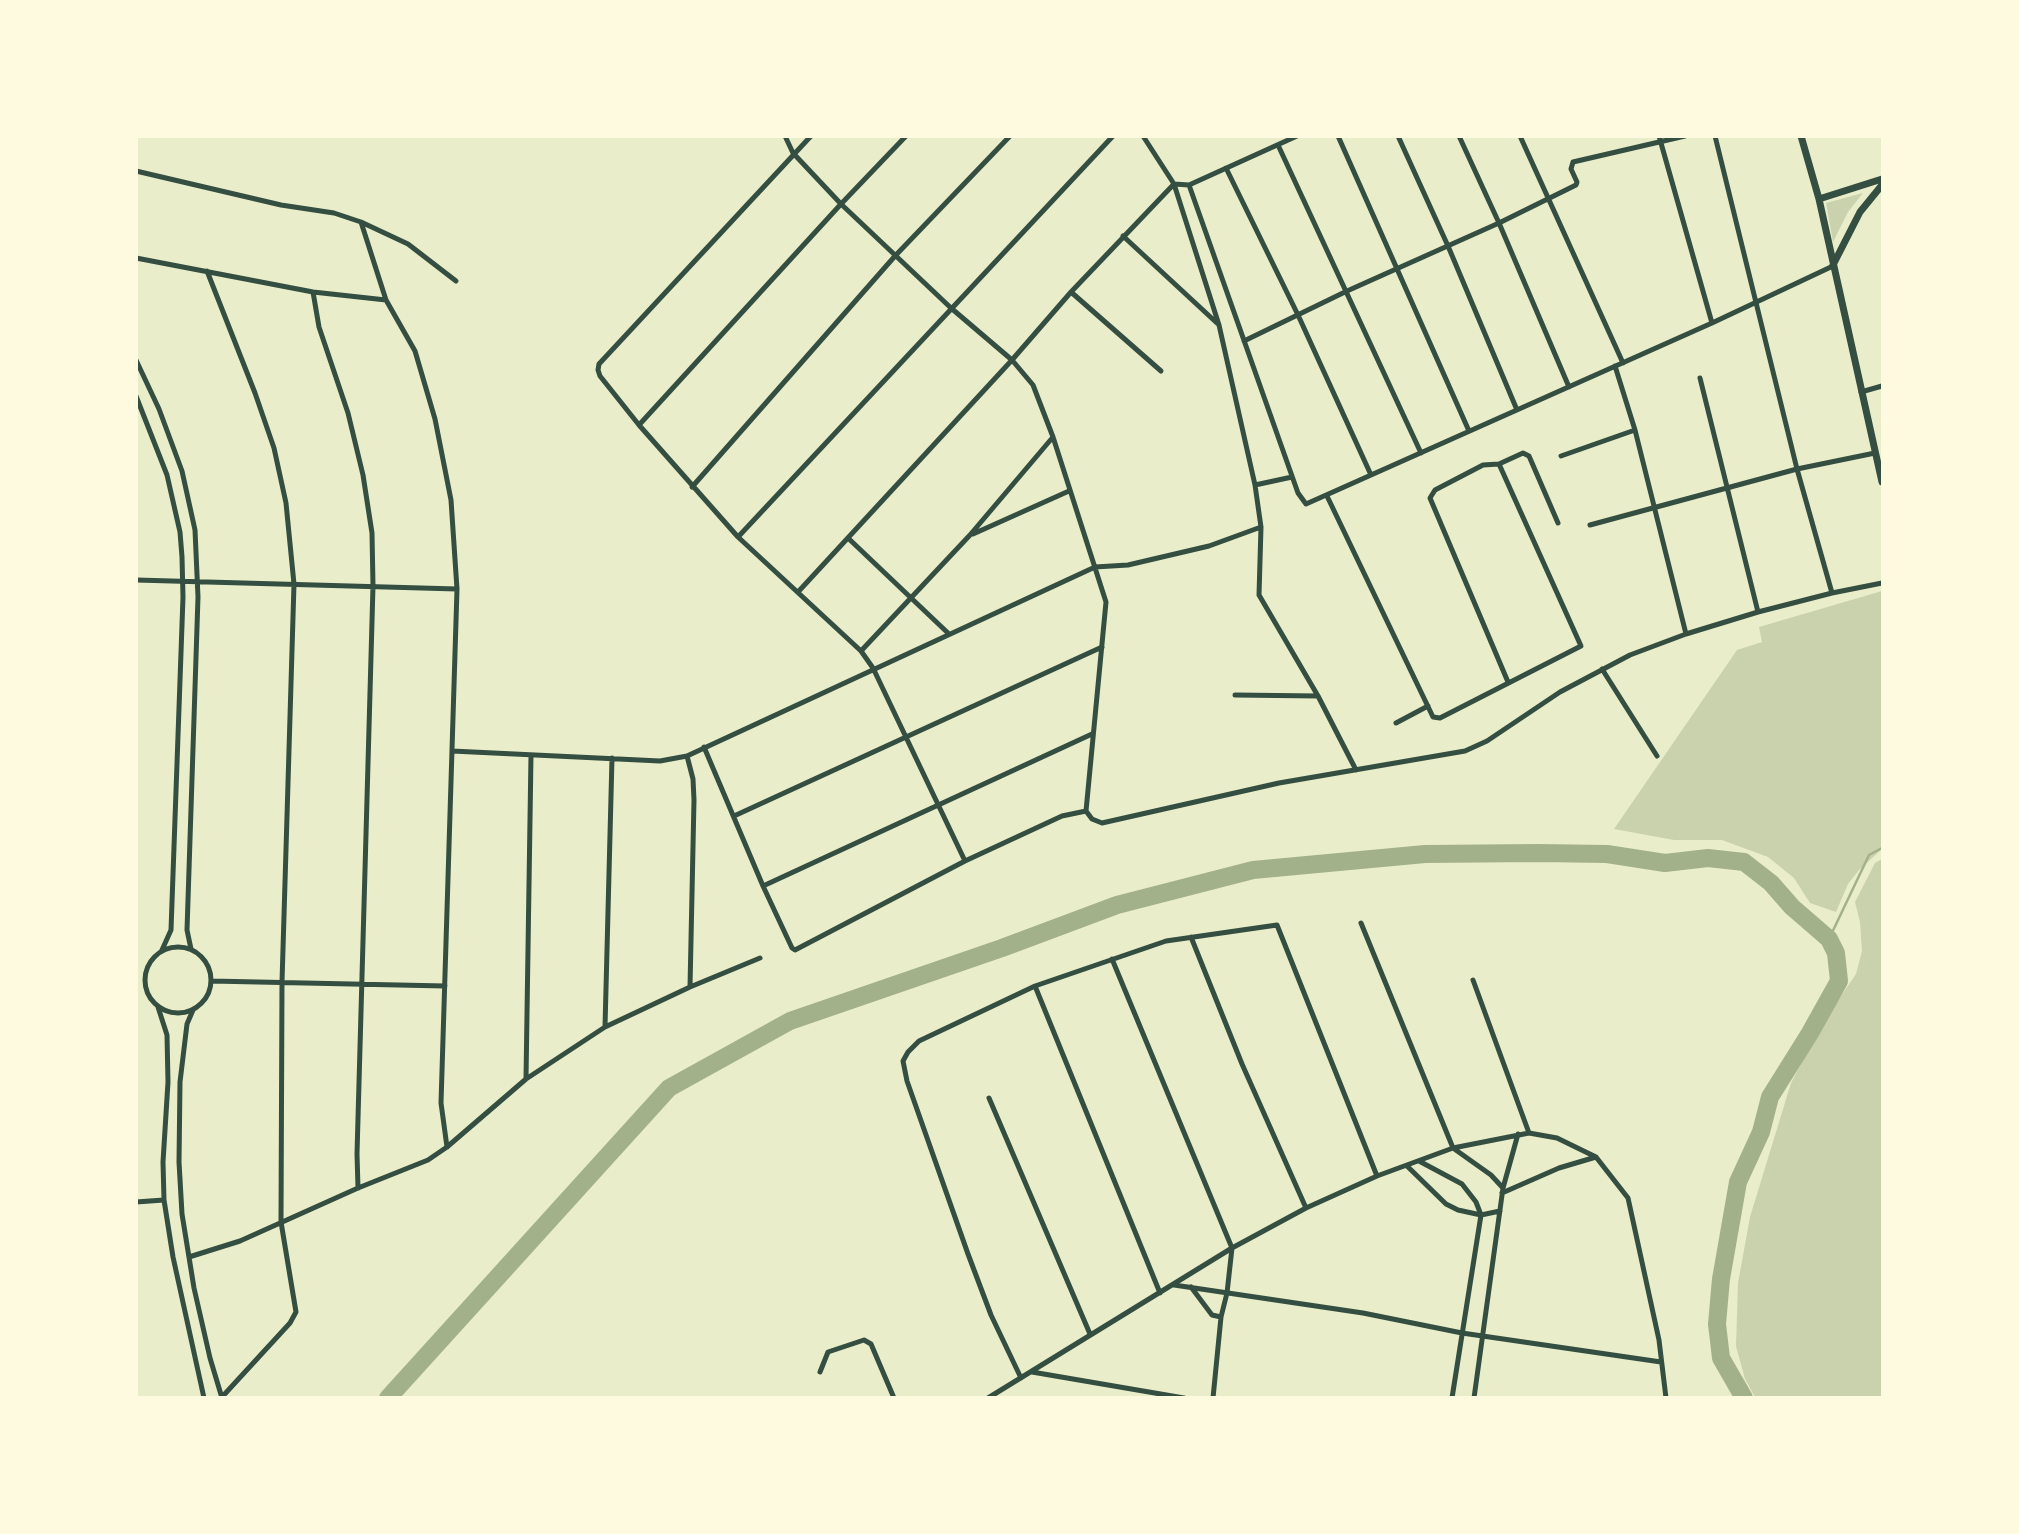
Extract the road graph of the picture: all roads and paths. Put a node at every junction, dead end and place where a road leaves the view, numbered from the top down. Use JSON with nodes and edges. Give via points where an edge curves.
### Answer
{"nodes":[{"id":1,"x":785,"y":136,"type":"edge"},
{"id":2,"x":811,"y":136,"type":"edge"},
{"id":3,"x":906,"y":136,"type":"edge"},
{"id":4,"x":1010,"y":136,"type":"edge"},
{"id":5,"x":1113,"y":136,"type":"edge"},
{"id":6,"x":1143,"y":136,"type":"edge"},
{"id":7,"x":1297,"y":136,"type":"edge"},
{"id":8,"x":1338,"y":136,"type":"edge"},
{"id":9,"x":1398,"y":136,"type":"edge"},
{"id":10,"x":1459,"y":136,"type":"edge"},
{"id":11,"x":1520,"y":136,"type":"edge"},
{"id":12,"x":1685,"y":136,"type":"edge"},
{"id":13,"x":1715,"y":136,"type":"edge"},
{"id":14,"x":1801,"y":136,"type":"edge"},
{"id":15,"x":1660,"y":140,"type":"edge"},
{"id":16,"x":1279,"y":145,"type":"junction"},
{"id":17,"x":793,"y":153,"type":"junction"},
{"id":18,"x":1226,"y":167,"type":"junction"},
{"id":19,"x":136,"y":171,"type":"edge"},
{"id":20,"x":1882,"y":178,"type":"edge"},
{"id":21,"x":1174,"y":184,"type":"junction"},
{"id":22,"x":1189,"y":185,"type":"junction"},
{"id":23,"x":1882,"y":185,"type":"edge"},
{"id":24,"x":1548,"y":199,"type":"junction"},
{"id":25,"x":1819,"y":199,"type":"junction"},
{"id":26,"x":841,"y":204,"type":"junction"},
{"id":27,"x":361,"y":222,"type":"junction"},
{"id":28,"x":1499,"y":223,"type":"junction"},
{"id":29,"x":1123,"y":236,"type":"junction"},
{"id":30,"x":1448,"y":246,"type":"junction"},
{"id":31,"x":895,"y":256,"type":"junction"},
{"id":32,"x":136,"y":258,"type":"edge"},
{"id":33,"x":1833,"y":266,"type":"junction"},
{"id":34,"x":1396,"y":269,"type":"junction"},
{"id":35,"x":207,"y":271,"type":"junction"},
{"id":36,"x":456,"y":281,"type":"dead end"},
{"id":37,"x":1347,"y":291,"type":"junction"},
{"id":38,"x":313,"y":292,"type":"junction"},
{"id":39,"x":1071,"y":292,"type":"junction"},
{"id":40,"x":386,"y":300,"type":"junction"},
{"id":41,"x":1756,"y":302,"type":"junction"},
{"id":42,"x":951,"y":308,"type":"junction"},
{"id":43,"x":1298,"y":315,"type":"junction"},
{"id":44,"x":1713,"y":323,"type":"junction"},
{"id":45,"x":1219,"y":325,"type":"junction"},
{"id":46,"x":1244,"y":341,"type":"junction"},
{"id":47,"x":136,"y":360,"type":"edge"},
{"id":48,"x":1012,"y":360,"type":"junction"},
{"id":49,"x":1623,"y":363,"type":"junction"},
{"id":50,"x":1615,"y":366,"type":"junction"},
{"id":51,"x":1161,"y":371,"type":"dead end"},
{"id":52,"x":1700,"y":378,"type":"dead end"},
{"id":53,"x":1882,"y":386,"type":"edge"},
{"id":54,"x":1569,"y":387,"type":"junction"},
{"id":55,"x":1861,"y":392,"type":"junction"},
{"id":56,"x":136,"y":396,"type":"edge"},
{"id":57,"x":159,"y":409,"type":"junction"},
{"id":58,"x":1517,"y":410,"type":"junction"},
{"id":59,"x":145,"y":414,"type":"junction"},
{"id":60,"x":639,"y":425,"type":"junction"},
{"id":61,"x":1635,"y":430,"type":"junction"},
{"id":62,"x":1469,"y":431,"type":"junction"},
{"id":63,"x":1053,"y":438,"type":"junction"},
{"id":64,"x":1421,"y":453,"type":"junction"},
{"id":65,"x":1875,"y":453,"type":"junction"},
{"id":66,"x":1560,"y":456,"type":"dead end"},
{"id":67,"x":1499,"y":464,"type":"junction"},
{"id":68,"x":1797,"y":469,"type":"junction"},
{"id":69,"x":1371,"y":475,"type":"junction"},
{"id":70,"x":1292,"y":477,"type":"junction"},
{"id":71,"x":1882,"y":482,"type":"edge"},
{"id":72,"x":1255,"y":485,"type":"junction"},
{"id":73,"x":692,"y":487,"type":"junction"},
{"id":74,"x":1726,"y":487,"type":"junction"},
{"id":75,"x":1069,"y":491,"type":"junction"},
{"id":76,"x":1327,"y":496,"type":"junction"},
{"id":77,"x":1655,"y":506,"type":"junction"},
{"id":78,"x":1558,"y":523,"type":"dead end"},
{"id":79,"x":1590,"y":525,"type":"dead end"},
{"id":80,"x":1261,"y":527,"type":"junction"},
{"id":81,"x":970,"y":535,"type":"junction"},
{"id":82,"x":738,"y":537,"type":"junction"},
{"id":83,"x":848,"y":537,"type":"junction"},
{"id":84,"x":1095,"y":567,"type":"junction"},
{"id":85,"x":136,"y":580,"type":"edge"},
{"id":86,"x":183,"y":581,"type":"junction"},
{"id":87,"x":198,"y":581,"type":"junction"},
{"id":88,"x":1882,"y":583,"type":"edge"},
{"id":89,"x":294,"y":584,"type":"junction"},
{"id":90,"x":373,"y":586,"type":"junction"},
{"id":91,"x":457,"y":589,"type":"junction"},
{"id":92,"x":798,"y":592,"type":"junction"},
{"id":93,"x":1832,"y":593,"type":"junction"},
{"id":94,"x":911,"y":597,"type":"junction"},
{"id":95,"x":1758,"y":612,"type":"junction"},
{"id":96,"x":949,"y":634,"type":"junction"},
{"id":97,"x":1686,"y":634,"type":"junction"},
{"id":98,"x":1102,"y":647,"type":"junction"},
{"id":99,"x":861,"y":651,"type":"junction"},
{"id":100,"x":873,"y":668,"type":"junction"},
{"id":101,"x":1602,"y":669,"type":"junction"},
{"id":102,"x":1508,"y":682,"type":"junction"},
{"id":103,"x":1235,"y":695,"type":"dead end"},
{"id":104,"x":1318,"y":696,"type":"junction"},
{"id":105,"x":1428,"y":706,"type":"junction"},
{"id":106,"x":1396,"y":723,"type":"dead end"},
{"id":107,"x":1092,"y":734,"type":"junction"},
{"id":108,"x":905,"y":738,"type":"junction"},
{"id":109,"x":704,"y":747,"type":"junction"},
{"id":110,"x":452,"y":751,"type":"junction"},
{"id":111,"x":531,"y":755,"type":"junction"},
{"id":112,"x":687,"y":756,"type":"junction"},
{"id":113,"x":1657,"y":757,"type":"dead end"},
{"id":114,"x":612,"y":758,"type":"junction"},
{"id":115,"x":1356,"y":770,"type":"junction"},
{"id":116,"x":937,"y":805,"type":"junction"},
{"id":117,"x":1086,"y":811,"type":"junction"},
{"id":118,"x":734,"y":816,"type":"junction"},
{"id":119,"x":965,"y":861,"type":"junction"},
{"id":120,"x":764,"y":886,"type":"junction"},
{"id":121,"x":1361,"y":923,"type":"dead end"},
{"id":122,"x":1191,"y":937,"type":"junction"},
{"id":123,"x":191,"y":949,"type":"junction"},
{"id":124,"x":162,"y":950,"type":"junction"},
{"id":125,"x":760,"y":958,"type":"dead end"},
{"id":126,"x":1112,"y":959,"type":"junction"},
{"id":127,"x":136,"y":977,"type":"edge"},
{"id":128,"x":145,"y":977,"type":"junction"},
{"id":129,"x":1473,"y":980,"type":"dead end"},
{"id":130,"x":211,"y":981,"type":"junction"},
{"id":131,"x":282,"y":982,"type":"junction"},
{"id":132,"x":362,"y":984,"type":"junction"},
{"id":133,"x":445,"y":986,"type":"junction"},
{"id":134,"x":1035,"y":986,"type":"junction"},
{"id":135,"x":690,"y":987,"type":"junction"},
{"id":136,"x":158,"y":1007,"type":"junction"},
{"id":137,"x":193,"y":1010,"type":"junction"},
{"id":138,"x":605,"y":1027,"type":"junction"},
{"id":139,"x":526,"y":1079,"type":"junction"},
{"id":140,"x":989,"y":1098,"type":"dead end"},
{"id":141,"x":1529,"y":1133,"type":"junction"},
{"id":142,"x":1518,"y":1134,"type":"junction"},
{"id":143,"x":447,"y":1147,"type":"junction"},
{"id":144,"x":1453,"y":1148,"type":"junction"},
{"id":145,"x":1596,"y":1157,"type":"junction"},
{"id":146,"x":1419,"y":1161,"type":"junction"},
{"id":147,"x":1406,"y":1166,"type":"junction"},
{"id":148,"x":1377,"y":1176,"type":"junction"},
{"id":149,"x":358,"y":1188,"type":"junction"},
{"id":150,"x":1503,"y":1190,"type":"junction"},
{"id":151,"x":164,"y":1200,"type":"junction"},
{"id":152,"x":136,"y":1202,"type":"edge"},
{"id":153,"x":1306,"y":1208,"type":"junction"},
{"id":154,"x":1500,"y":1211,"type":"junction"},
{"id":155,"x":1481,"y":1215,"type":"junction"},
{"id":156,"x":281,"y":1222,"type":"junction"},
{"id":157,"x":1232,"y":1248,"type":"junction"},
{"id":158,"x":188,"y":1258,"type":"junction"},
{"id":159,"x":1174,"y":1285,"type":"junction"},
{"id":160,"x":1191,"y":1287,"type":"junction"},
{"id":161,"x":1160,"y":1293,"type":"junction"},
{"id":162,"x":1227,"y":1293,"type":"junction"},
{"id":163,"x":1221,"y":1317,"type":"junction"},
{"id":164,"x":1462,"y":1333,"type":"junction"},
{"id":165,"x":1090,"y":1334,"type":"junction"},
{"id":166,"x":1483,"y":1336,"type":"junction"},
{"id":167,"x":1661,"y":1362,"type":"junction"},
{"id":168,"x":820,"y":1372,"type":"dead end"},
{"id":169,"x":1032,"y":1372,"type":"junction"},
{"id":170,"x":1021,"y":1378,"type":"junction"},
{"id":171,"x":222,"y":1397,"type":"edge"},
{"id":172,"x":204,"y":1398,"type":"edge"},
{"id":173,"x":894,"y":1398,"type":"edge"},
{"id":174,"x":988,"y":1398,"type":"edge"},
{"id":175,"x":1184,"y":1398,"type":"edge"},
{"id":176,"x":1213,"y":1398,"type":"edge"},
{"id":177,"x":1452,"y":1398,"type":"edge"},
{"id":178,"x":1474,"y":1398,"type":"edge"},
{"id":179,"x":1666,"y":1398,"type":"edge"}],
"edges":[{"from":1,"to":17,"type":"street"},
{"from":2,"to":17,"type":"street"},
{"from":3,"to":26,"type":"street"},
{"from":4,"to":31,"type":"street"},
{"from":5,"to":42,"type":"street"},
{"from":6,"to":21,"type":"street"},
{"from":7,"to":16,"type":"street"},
{"from":8,"to":34,"type":"street"},
{"from":9,"to":30,"type":"street"},
{"from":10,"to":28,"type":"street"},
{"from":11,"to":24,"type":"street"},
{"from":12,"to":15,"type":"street"},
{"from":13,"to":41,"type":"street"},
{"from":14,"to":25,"type":"main road"},
{"from":15,"to":24,"type":"street","via":[[1573,162],[1576,185]]},
{"from":15,"to":44,"type":"street"},
{"from":16,"to":18,"type":"street"},
{"from":16,"to":37,"type":"street"},
{"from":17,"to":26,"type":"street"},
{"from":17,"to":60,"type":"street","via":[[599,364],[600,376]]},
{"from":18,"to":22,"type":"street"},
{"from":18,"to":43,"type":"street"},
{"from":19,"to":27,"type":"street"},
{"from":20,"to":25,"type":"main road"},
{"from":21,"to":22,"type":"street"},
{"from":21,"to":29,"type":"street"},
{"from":21,"to":45,"type":"street"},
{"from":22,"to":46,"type":"street"},
{"from":23,"to":33,"type":"main road","via":[[1860,212]]},
{"from":24,"to":28,"type":"street"},
{"from":24,"to":49,"type":"street"},
{"from":25,"to":33,"type":"main road"},
{"from":26,"to":31,"type":"street"},
{"from":26,"to":60,"type":"street"},
{"from":27,"to":36,"type":"street","via":[[408,244]]},
{"from":27,"to":40,"type":"street"},
{"from":28,"to":30,"type":"street"},
{"from":28,"to":54,"type":"street"},
{"from":29,"to":39,"type":"street"},
{"from":29,"to":45,"type":"street"},
{"from":30,"to":34,"type":"street"},
{"from":30,"to":58,"type":"street"},
{"from":31,"to":42,"type":"street"},
{"from":31,"to":73,"type":"street"},
{"from":32,"to":35,"type":"street"},
{"from":33,"to":41,"type":"street"},
{"from":33,"to":55,"type":"main road"},
{"from":34,"to":37,"type":"street"},
{"from":34,"to":62,"type":"street"},
{"from":35,"to":38,"type":"street"},
{"from":35,"to":89,"type":"street","via":[[274,448],[286,503]]},
{"from":37,"to":43,"type":"street"},
{"from":37,"to":64,"type":"street"},
{"from":38,"to":40,"type":"street"},
{"from":38,"to":90,"type":"street","via":[[363,475],[372,533]]},
{"from":39,"to":48,"type":"street"},
{"from":39,"to":51,"type":"street"},
{"from":40,"to":91,"type":"street","via":[[415,351],[435,419],[451,500]]},
{"from":41,"to":44,"type":"street"},
{"from":41,"to":68,"type":"street"},
{"from":42,"to":48,"type":"street"},
{"from":42,"to":82,"type":"street"},
{"from":43,"to":46,"type":"street"},
{"from":43,"to":69,"type":"street"},
{"from":44,"to":49,"type":"street"},
{"from":45,"to":72,"type":"street"},
{"from":46,"to":70,"type":"street"},
{"from":47,"to":57,"type":"street"},
{"from":48,"to":63,"type":"street","via":[[1033,385]]},
{"from":48,"to":83,"type":"street"},
{"from":49,"to":50,"type":"street"},
{"from":50,"to":54,"type":"street"},
{"from":50,"to":61,"type":"street"},
{"from":52,"to":74,"type":"street"},
{"from":53,"to":55,"type":"street"},
{"from":54,"to":58,"type":"street"},
{"from":55,"to":65,"type":"main road"},
{"from":56,"to":59,"type":"street"},
{"from":57,"to":59,"type":"street"},
{"from":57,"to":87,"type":"street","via":[[189,500]]},
{"from":58,"to":62,"type":"street"},
{"from":59,"to":86,"type":"street","via":[[174,503]]},
{"from":60,"to":73,"type":"street"},
{"from":61,"to":66,"type":"street"},
{"from":61,"to":77,"type":"street"},
{"from":62,"to":64,"type":"street"},
{"from":63,"to":75,"type":"street"},
{"from":63,"to":81,"type":"street"},
{"from":64,"to":69,"type":"street"},
{"from":65,"to":68,"type":"street"},
{"from":65,"to":71,"type":"main road"},
{"from":67,"to":78,"type":"street","via":[[1523,453],[1529,456]]},
{"from":67,"to":102,"type":"street","via":[[1483,465],[1435,490],[1430,498]]},
{"from":67,"to":102,"type":"street","via":[[1581,646]]},
{"from":68,"to":74,"type":"street"},
{"from":68,"to":93,"type":"street"},
{"from":69,"to":76,"type":"street"},
{"from":70,"to":72,"type":"street"},
{"from":70,"to":76,"type":"street","via":[[1307,504]]},
{"from":72,"to":80,"type":"street"},
{"from":73,"to":82,"type":"street"},
{"from":74,"to":77,"type":"street"},
{"from":74,"to":95,"type":"street"},
{"from":75,"to":81,"type":"street"},
{"from":75,"to":84,"type":"street"},
{"from":76,"to":105,"type":"street"},
{"from":77,"to":79,"type":"street"},
{"from":77,"to":97,"type":"street"},
{"from":80,"to":84,"type":"street","via":[[1209,546],[1128,565]]},
{"from":80,"to":104,"type":"street","via":[[1259,595]]},
{"from":81,"to":94,"type":"street"},
{"from":82,"to":92,"type":"street"},
{"from":83,"to":92,"type":"street"},
{"from":83,"to":94,"type":"street"},
{"from":84,"to":96,"type":"street"},
{"from":84,"to":98,"type":"street","via":[[1106,602]]},
{"from":85,"to":86,"type":"street"},
{"from":86,"to":87,"type":"street"},
{"from":86,"to":124,"type":"street","via":[[171,930]]},
{"from":87,"to":89,"type":"street"},
{"from":87,"to":123,"type":"street","via":[[187,930]]},
{"from":88,"to":93,"type":"street"},
{"from":89,"to":90,"type":"street"},
{"from":89,"to":131,"type":"street"},
{"from":90,"to":91,"type":"street"},
{"from":90,"to":132,"type":"street"},
{"from":91,"to":110,"type":"street"},
{"from":92,"to":99,"type":"street"},
{"from":93,"to":95,"type":"street"},
{"from":94,"to":96,"type":"street"},
{"from":94,"to":99,"type":"street"},
{"from":95,"to":97,"type":"street"},
{"from":96,"to":100,"type":"street"},
{"from":97,"to":101,"type":"street"},
{"from":98,"to":107,"type":"street"},
{"from":98,"to":108,"type":"street"},
{"from":99,"to":100,"type":"street"},
{"from":100,"to":108,"type":"street"},
{"from":100,"to":109,"type":"street"},
{"from":101,"to":113,"type":"street"},
{"from":101,"to":115,"type":"street","via":[[1477,747]]},
{"from":102,"to":105,"type":"street","via":[[1440,718],[1433,717]]},
{"from":103,"to":104,"type":"street"},
{"from":104,"to":115,"type":"street"},
{"from":105,"to":106,"type":"street"},
{"from":107,"to":116,"type":"street"},
{"from":107,"to":117,"type":"street"},
{"from":108,"to":116,"type":"street"},
{"from":108,"to":118,"type":"street"},
{"from":109,"to":112,"type":"street"},
{"from":109,"to":118,"type":"street"},
{"from":110,"to":111,"type":"street"},
{"from":110,"to":133,"type":"street"},
{"from":111,"to":114,"type":"street"},
{"from":111,"to":139,"type":"street"},
{"from":112,"to":114,"type":"street","via":[[660,761]]},
{"from":112,"to":135,"type":"street","via":[[694,800]]},
{"from":114,"to":138,"type":"street"},
{"from":115,"to":117,"type":"street","via":[[1102,823]]},
{"from":116,"to":119,"type":"street"},
{"from":116,"to":120,"type":"street"},
{"from":117,"to":119,"type":"street","via":[[1062,816]]},
{"from":118,"to":120,"type":"street"},
{"from":119,"to":120,"type":"street","via":[[795,950]]},
{"from":121,"to":144,"type":"street"},
{"from":122,"to":126,"type":"street"},
{"from":122,"to":148,"type":"street","via":[[1277,925]]},
{"from":122,"to":153,"type":"street"},
{"from":123,"to":124,"type":"street"},
{"from":123,"to":130,"type":"street","via":[[204,959]]},
{"from":124,"to":128,"type":"street","via":[[147,966]]},
{"from":125,"to":135,"type":"street"},
{"from":126,"to":134,"type":"street"},
{"from":126,"to":157,"type":"street"},
{"from":127,"to":128,"type":"street"},
{"from":128,"to":136,"type":"street","via":[[150,998]]},
{"from":129,"to":141,"type":"street"},
{"from":130,"to":131,"type":"street"},
{"from":130,"to":137,"type":"street","via":[[209,993]]},
{"from":131,"to":132,"type":"street"},
{"from":131,"to":156,"type":"street"},
{"from":132,"to":133,"type":"street"},
{"from":132,"to":149,"type":"street"},
{"from":133,"to":143,"type":"street","via":[[441,1103]]},
{"from":134,"to":161,"type":"street"},
{"from":134,"to":170,"type":"street","via":[[919,1041],[903,1061],[968,1254]]},
{"from":135,"to":138,"type":"street"},
{"from":136,"to":137,"type":"street","via":[[171,1013]]},
{"from":136,"to":151,"type":"street","via":[[167,1035]]},
{"from":137,"to":158,"type":"street","via":[[180,1082],[179,1161]]},
{"from":138,"to":139,"type":"street"},
{"from":139,"to":143,"type":"street"},
{"from":140,"to":165,"type":"street"},
{"from":141,"to":142,"type":"street"},
{"from":141,"to":145,"type":"street","via":[[1557,1138]]},
{"from":142,"to":144,"type":"street"},
{"from":142,"to":150,"type":"street"},
{"from":143,"to":149,"type":"street","via":[[428,1160]]},
{"from":144,"to":146,"type":"street"},
{"from":144,"to":150,"type":"street","via":[[1491,1175]]},
{"from":145,"to":150,"type":"street"},
{"from":145,"to":167,"type":"street","via":[[1628,1198]]},
{"from":146,"to":147,"type":"street"},
{"from":146,"to":155,"type":"street","via":[[1462,1184]]},
{"from":147,"to":148,"type":"street"},
{"from":147,"to":155,"type":"street","via":[[1446,1204]]},
{"from":148,"to":153,"type":"street"},
{"from":149,"to":156,"type":"street"},
{"from":150,"to":154,"type":"street"},
{"from":151,"to":152,"type":"street"},
{"from":151,"to":172,"type":"street"},
{"from":153,"to":157,"type":"street"},
{"from":154,"to":155,"type":"street"},
{"from":154,"to":166,"type":"street"},
{"from":155,"to":164,"type":"street"},
{"from":156,"to":158,"type":"street"},
{"from":156,"to":171,"type":"street","via":[[296,1312]]},
{"from":157,"to":159,"type":"street"},
{"from":157,"to":162,"type":"street"},
{"from":158,"to":171,"type":"street"},
{"from":159,"to":160,"type":"street"},
{"from":159,"to":161,"type":"street"},
{"from":160,"to":162,"type":"street"},
{"from":160,"to":163,"type":"street","via":[[1212,1315]]},
{"from":161,"to":165,"type":"street"},
{"from":162,"to":163,"type":"street"},
{"from":162,"to":164,"type":"street"},
{"from":163,"to":176,"type":"street"},
{"from":164,"to":166,"type":"street"},
{"from":164,"to":177,"type":"street"},
{"from":165,"to":169,"type":"street"},
{"from":166,"to":167,"type":"street"},
{"from":166,"to":178,"type":"street"},
{"from":167,"to":179,"type":"street"},
{"from":168,"to":173,"type":"street","via":[[828,1352],[864,1340],[871,1344]]},
{"from":169,"to":170,"type":"street"},
{"from":169,"to":175,"type":"street"},
{"from":170,"to":174,"type":"street"}]}
